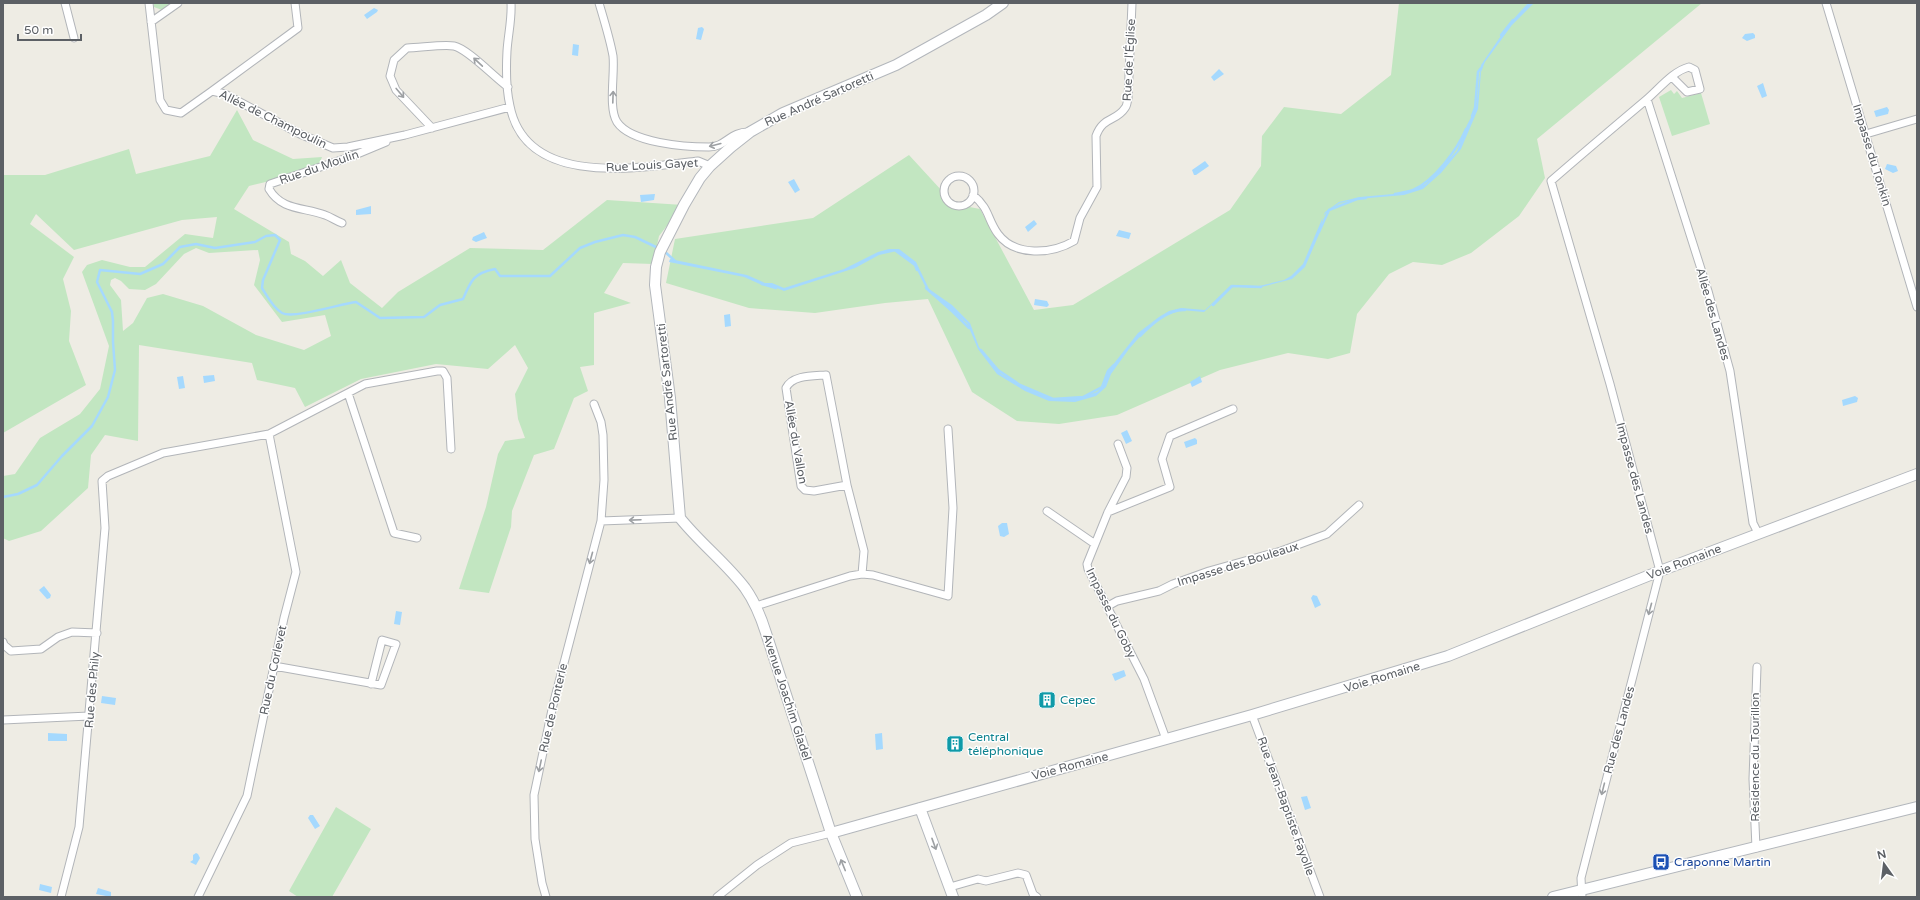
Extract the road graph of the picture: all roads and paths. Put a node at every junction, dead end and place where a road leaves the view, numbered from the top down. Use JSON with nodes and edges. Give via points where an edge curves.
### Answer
{"nodes":[{"id":1,"x":65,"y":3,"type":"edge"},
{"id":2,"x":149,"y":3,"type":"edge"},
{"id":3,"x":178,"y":3,"type":"edge"},
{"id":4,"x":295,"y":3,"type":"edge"},
{"id":5,"x":511,"y":3,"type":"edge"},
{"id":6,"x":599,"y":3,"type":"edge"},
{"id":7,"x":1003,"y":3,"type":"edge"},
{"id":8,"x":1132,"y":3,"type":"edge"},
{"id":9,"x":1826,"y":3,"type":"edge"},
{"id":10,"x":151,"y":22,"type":"junction"},
{"id":11,"x":74,"y":38,"type":"dead end"},
{"id":12,"x":1672,"y":77,"type":"dead end"},
{"id":13,"x":508,"y":87,"type":"junction"},
{"id":14,"x":212,"y":91,"type":"junction"},
{"id":15,"x":1647,"y":99,"type":"junction"},
{"id":16,"x":510,"y":107,"type":"junction"},
{"id":17,"x":1917,"y":119,"type":"edge"},
{"id":18,"x":432,"y":128,"type":"junction"},
{"id":19,"x":750,"y":132,"type":"junction"},
{"id":20,"x":1866,"y":134,"type":"junction"},
{"id":21,"x":405,"y":135,"type":"junction"},
{"id":22,"x":333,"y":148,"type":"joint"},
{"id":23,"x":710,"y":166,"type":"junction"},
{"id":24,"x":973,"y":195,"type":"junction"},
{"id":25,"x":342,"y":224,"type":"dead end"},
{"id":26,"x":1917,"y":307,"type":"edge"},
{"id":27,"x":348,"y":393,"type":"junction"},
{"id":28,"x":594,"y":404,"type":"dead end"},
{"id":29,"x":1233,"y":409,"type":"dead end"},
{"id":30,"x":948,"y":430,"type":"dead end"},
{"id":31,"x":269,"y":434,"type":"junction"},
{"id":32,"x":1118,"y":444,"type":"dead end"},
{"id":33,"x":451,"y":449,"type":"dead end"},
{"id":34,"x":1917,"y":474,"type":"edge"},
{"id":35,"x":846,"y":485,"type":"junction"},
{"id":36,"x":1359,"y":505,"type":"dead end"},
{"id":37,"x":1047,"y":510,"type":"dead end"},
{"id":38,"x":1108,"y":512,"type":"junction"},
{"id":39,"x":680,"y":518,"type":"junction"},
{"id":40,"x":601,"y":521,"type":"junction"},
{"id":41,"x":1758,"y":533,"type":"junction"},
{"id":42,"x":417,"y":538,"type":"dead end"},
{"id":43,"x":1095,"y":544,"type":"junction"},
{"id":44,"x":1660,"y":571,"type":"junction"},
{"id":45,"x":862,"y":574,"type":"junction"},
{"id":46,"x":756,"y":606,"type":"junction"},
{"id":47,"x":1108,"y":606,"type":"junction"},
{"id":48,"x":97,"y":633,"type":"junction"},
{"id":49,"x":3,"y":642,"type":"edge"},
{"id":50,"x":274,"y":666,"type":"junction"},
{"id":51,"x":1757,"y":667,"type":"dead end"},
{"id":52,"x":371,"y":684,"type":"junction"},
{"id":53,"x":1252,"y":715,"type":"junction"},
{"id":54,"x":89,"y":716,"type":"junction"},
{"id":55,"x":3,"y":720,"type":"edge"},
{"id":56,"x":1166,"y":739,"type":"junction"},
{"id":57,"x":1917,"y":807,"type":"edge"},
{"id":58,"x":920,"y":808,"type":"junction"},
{"id":59,"x":831,"y":833,"type":"junction"},
{"id":60,"x":1756,"y":848,"type":"junction"},
{"id":61,"x":951,"y":892,"type":"edge"},
{"id":62,"x":1582,"y":893,"type":"edge"},
{"id":63,"x":61,"y":897,"type":"edge"},
{"id":64,"x":198,"y":897,"type":"edge"},
{"id":65,"x":546,"y":897,"type":"edge"},
{"id":66,"x":717,"y":897,"type":"edge"},
{"id":67,"x":857,"y":897,"type":"edge"},
{"id":68,"x":1037,"y":897,"type":"edge"},
{"id":69,"x":1320,"y":897,"type":"edge"},
{"id":70,"x":1553,"y":897,"type":"edge"}],
"edges":[{"from":1,"to":11,"type":"street"},
{"from":2,"to":10,"type":"street","name":"Allée de Champoulin"},
{"from":3,"to":10,"type":"street"},
{"from":4,"to":14,"type":"street","name":"Allée de Champoulin","via":[[298,28]]},
{"from":5,"to":13,"type":"street","name":"Rue Louis Gayet","via":[[507,52]]},
{"from":19,"to":6,"type":"street","one_way":true,"via":[[740,132],[721,144],[710,147],[664,144],[629,132],[621,126],[613,110],[612,54]]},
{"from":7,"to":19,"type":"street","name":"Rue André Sartoretti","via":[[986,16],[900,63],[783,113]]},
{"from":8,"to":24,"type":"street","name":"Rue de l'Église","via":[[1128,99],[1125,109],[1103,123],[1096,136],[1097,187],[1080,218],[1074,241],[1063,248],[1035,251],[1013,247],[998,234],[984,204]]},
{"from":9,"to":20,"type":"street","name":"Impasse du Tonkin"},
{"from":10,"to":14,"type":"street","name":"Allée de Champoulin","via":[[160,100],[166,110],[181,113]]},
{"from":12,"to":15,"type":"street"},
{"from":13,"to":16,"type":"street","name":"Rue Louis Gayet"},
{"from":13,"to":18,"type":"street","one_way":true,"via":[[495,79],[471,56],[454,46],[407,48],[394,60],[390,76],[396,90]]},
{"from":14,"to":22,"type":"street","name":"Allée de Champoulin","via":[[225,94],[300,134]]},
{"from":15,"to":41,"type":"street","name":"Allée des Landes","via":[[1708,291],[1730,371],[1753,523]]},
{"from":15,"to":44,"type":"street","name":"Impasse des Landes","via":[[1551,181],[1610,384]]},
{"from":16,"to":18,"type":"street","name":"Rue du Moulin"},
{"from":16,"to":23,"type":"street","name":"Rue Louis Gayet","via":[[516,126],[528,142],[559,162],[610,169],[698,161]]},
{"from":17,"to":20,"type":"street"},
{"from":18,"to":21,"type":"street","name":"Rue du Moulin"},
{"from":19,"to":23,"type":"street","name":"Rue André Sartoretti"},
{"from":20,"to":26,"type":"street","name":"Impasse du Tonkin"},
{"from":21,"to":22,"type":"street","name":"Rue du Moulin"},
{"from":21,"to":25,"type":"street","name":"Rue du Moulin","via":[[270,184],[272,194],[290,207],[324,215]]},
{"from":23,"to":39,"type":"street","name":"Rue André Sartoretti","via":[[700,178],[662,248],[656,266],[655,285],[670,398]]},
{"from":24,"to":24,"type":"street","via":[[973,186],[962,176],[953,177],[944,189],[947,198],[954,204],[968,203]]},
{"from":27,"to":31,"type":"street"},
{"from":27,"to":33,"type":"street","via":[[365,384],[443,371],[447,378]]},
{"from":27,"to":42,"type":"street","via":[[394,534]]},
{"from":28,"to":40,"type":"street","name":"Rue de Ponterle","via":[[603,436],[604,480]]},
{"from":29,"to":38,"type":"street","via":[[1170,436],[1162,459],[1170,486]]},
{"from":30,"to":45,"type":"street","via":[[953,508],[948,596]]},
{"from":31,"to":48,"type":"street","name":"Rue des Phily","via":[[163,452],[102,481],[105,528]]},
{"from":31,"to":50,"type":"street","name":"Rue du Corlevet","via":[[296,572]]},
{"from":32,"to":38,"type":"street","name":"Impasse du Goby","via":[[1127,468],[1126,477]]},
{"from":34,"to":41,"type":"street","name":"Voie Romaine"},
{"from":35,"to":35,"type":"street","name":"Allée du Vallon","via":[[826,375],[794,379],[786,388],[801,486],[805,490],[814,491]]},
{"from":35,"to":45,"type":"street","name":"Allée du Vallon","via":[[864,550]]},
{"from":36,"to":47,"type":"street","name":"Impasse des Bouleaux","via":[[1327,534]]},
{"from":37,"to":43,"type":"street"},
{"from":38,"to":43,"type":"street","name":"Impasse du Goby"},
{"from":39,"to":40,"type":"street","one_way":true},
{"from":39,"to":46,"type":"street","name":"Avenue Joachim Gladel","via":[[731,572]]},
{"from":40,"to":65,"type":"street","name":"Rue de Ponterle","one_way":true,"via":[[553,705],[534,794],[535,838]]},
{"from":41,"to":44,"type":"street","name":"Voie Romaine"},
{"from":43,"to":47,"type":"street","name":"Impasse du Goby","via":[[1087,564],[1088,569]]},
{"from":44,"to":53,"type":"street","name":"Voie Romaine","via":[[1448,656]]},
{"from":44,"to":62,"type":"street","name":"Rue des Landes","one_way":true,"via":[[1581,878]]},
{"from":45,"to":46,"type":"street"},
{"from":46,"to":59,"type":"street","name":"Avenue Joachim Gladel"},
{"from":47,"to":56,"type":"street","name":"Impasse du Goby","via":[[1144,679]]},
{"from":48,"to":49,"type":"street","via":[[72,632],[58,637],[41,649],[11,651]]},
{"from":48,"to":54,"type":"street","name":"Rue des Phily"},
{"from":50,"to":52,"type":"street"},
{"from":50,"to":64,"type":"street","name":"Rue du Corlevet","via":[[247,796]]},
{"from":51,"to":60,"type":"street","name":"Résidence du Tourillon","via":[[1753,779]]},
{"from":52,"to":52,"type":"street","via":[[381,685],[396,644],[382,640]]},
{"from":53,"to":56,"type":"street","name":"Voie Romaine"},
{"from":53,"to":69,"type":"street","name":"Rue Jean-Baptiste Fayolle"},
{"from":54,"to":55,"type":"street"},
{"from":54,"to":63,"type":"street","name":"Rue des Phily","via":[[79,827]]},
{"from":56,"to":58,"type":"street","name":"Voie Romaine"},
{"from":57,"to":60,"type":"street"},
{"from":58,"to":59,"type":"street","name":"Voie Romaine"},
{"from":58,"to":61,"type":"street","one_way":true},
{"from":59,"to":66,"type":"street","via":[[791,843],[757,865]]},
{"from":67,"to":59,"type":"street","name":"Avenue Joachim Gladel","one_way":true},
{"from":60,"to":62,"type":"street"},
{"from":61,"to":68,"type":"street","via":[[978,880],[986,882],[1018,872],[1026,876],[1031,890]]},
{"from":62,"to":70,"type":"street"}]}
